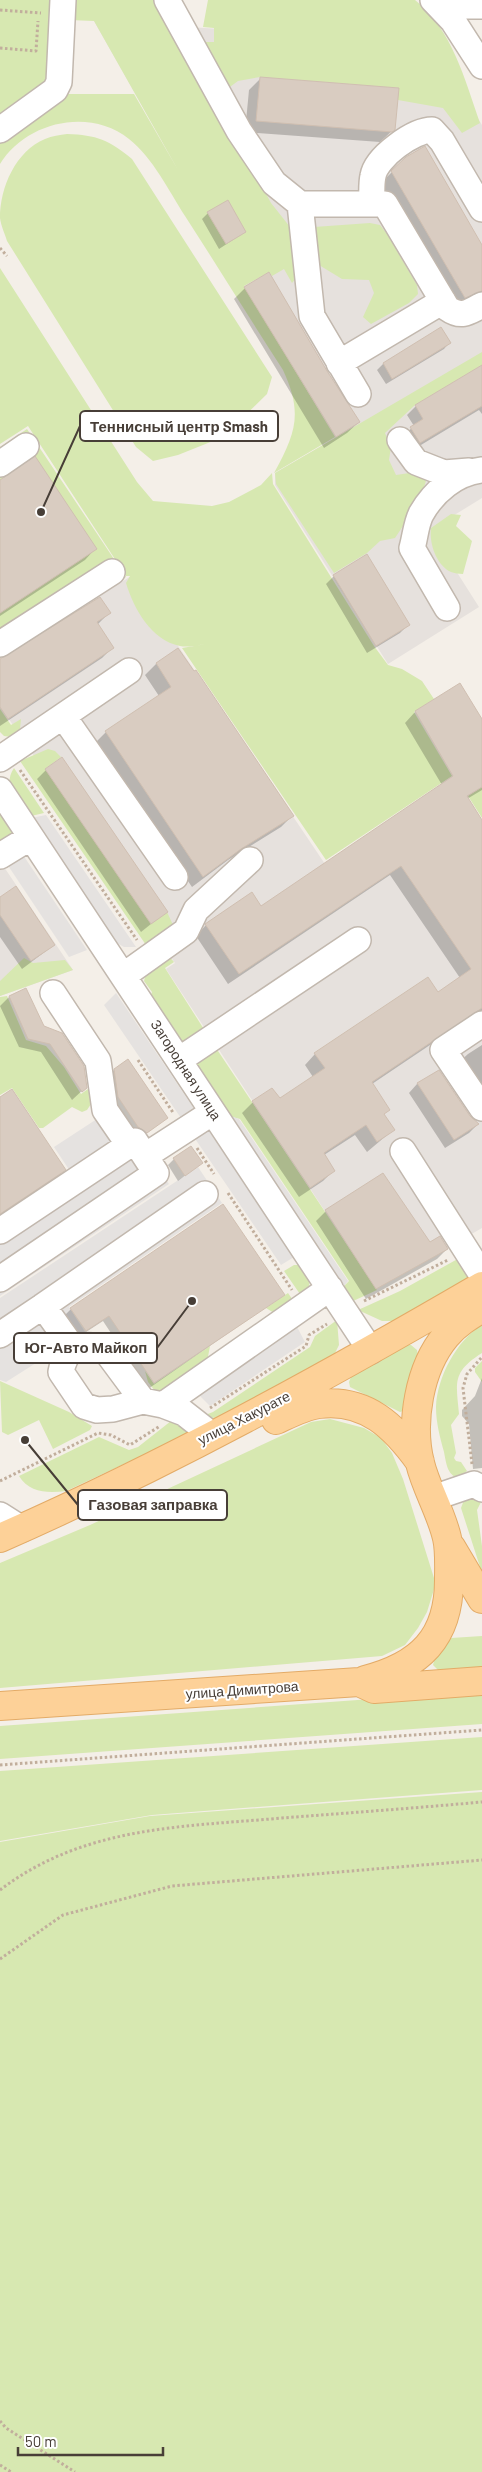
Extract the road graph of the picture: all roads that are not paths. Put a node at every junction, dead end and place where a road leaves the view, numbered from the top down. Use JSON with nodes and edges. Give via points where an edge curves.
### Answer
{"nodes":[{"id":1,"x":167,"y":0,"type":"edge"},
{"id":2,"x":443,"y":0,"type":"edge"},
{"id":3,"x":482,"y":6,"type":"edge"},
{"id":4,"x":62,"y":7,"type":"edge"},
{"id":5,"x":476,"y":57,"type":"edge"},
{"id":6,"x":0,"y":130,"type":"edge"},
{"id":7,"x":300,"y":204,"type":"junction"},
{"id":8,"x":372,"y":204,"type":"junction"},
{"id":9,"x":482,"y":209,"type":"edge"},
{"id":10,"x":443,"y":301,"type":"junction"},
{"id":11,"x":482,"y":305,"type":"edge"},
{"id":12,"x":339,"y":362,"type":"junction"},
{"id":13,"x":358,"y":394,"type":"dead end"},
{"id":14,"x":400,"y":440,"type":"dead end"},
{"id":15,"x":26,"y":446,"type":"dead end"},
{"id":16,"x":0,"y":464,"type":"edge"},
{"id":17,"x":476,"y":470,"type":"edge"},
{"id":18,"x":112,"y":572,"type":"dead end"},
{"id":19,"x":447,"y":608,"type":"dead end"},
{"id":20,"x":0,"y":644,"type":"edge"},
{"id":21,"x":129,"y":671,"type":"dead end"},
{"id":22,"x":64,"y":716,"type":"junction"},
{"id":23,"x":4,"y":756,"type":"edge"},
{"id":24,"x":0,"y":790,"type":"edge"},
{"id":25,"x":31,"y":837,"type":"junction"},
{"id":26,"x":0,"y":856,"type":"edge"},
{"id":27,"x":250,"y":860,"type":"dead end"},
{"id":28,"x":175,"y":877,"type":"dead end"},
{"id":29,"x":358,"y":940,"type":"dead end"},
{"id":30,"x":123,"y":976,"type":"junction"},
{"id":31,"x":53,"y":993,"type":"dead end"},
{"id":32,"x":482,"y":1024,"type":"edge"},
{"id":33,"x":179,"y":1060,"type":"junction"},
{"id":34,"x":482,"y":1108,"type":"edge"},
{"id":35,"x":213,"y":1112,"type":"junction"},
{"id":36,"x":137,"y":1150,"type":"junction"},
{"id":37,"x":403,"y":1151,"type":"dead end"},
{"id":38,"x":205,"y":1194,"type":"dead end"},
{"id":39,"x":0,"y":1231,"type":"edge"},
{"id":40,"x":482,"y":1275,"type":"edge"},
{"id":41,"x":0,"y":1279,"type":"edge"},
{"id":42,"x":482,"y":1286,"type":"edge"},
{"id":43,"x":330,"y":1288,"type":"junction"},
{"id":44,"x":43,"y":1306,"type":"junction"},
{"id":45,"x":482,"y":1308,"type":"edge"},
{"id":46,"x":0,"y":1335,"type":"edge"},
{"id":47,"x":72,"y":1348,"type":"junction"},
{"id":48,"x":371,"y":1350,"type":"junction"},
{"id":49,"x":153,"y":1403,"type":"junction"},
{"id":50,"x":216,"y":1433,"type":"junction"},
{"id":51,"x":420,"y":1462,"type":"junction"},
{"id":52,"x":478,"y":1487,"type":"edge"},
{"id":53,"x":433,"y":1498,"type":"junction"},
{"id":54,"x":5,"y":1531,"type":"edge"},
{"id":55,"x":447,"y":1538,"type":"junction"},
{"id":56,"x":482,"y":1599,"type":"edge"},
{"id":57,"x":482,"y":1681,"type":"edge"},
{"id":58,"x":359,"y":1682,"type":"junction"},
{"id":59,"x":0,"y":1706,"type":"edge"}],
"edges":[{"from":1,"to":7,"type":"street","via":[[239,131],[274,183]]},
{"from":2,"to":3,"type":"street","via":[[460,6]]},
{"from":2,"to":5,"type":"street"},
{"from":4,"to":6,"type":"street","via":[[59,82],[55,90]]},
{"from":7,"to":8,"type":"street"},
{"from":7,"to":12,"type":"street","via":[[312,316]]},
{"from":8,"to":9,"type":"street","via":[[373,176],[379,162],[424,130],[432,130],[442,141]]},
{"from":8,"to":10,"type":"street","via":[[385,204]]},
{"from":10,"to":11,"type":"street","via":[[456,315],[467,314]]},
{"from":10,"to":12,"type":"street"},
{"from":12,"to":13,"type":"street"},
{"from":14,"to":17,"type":"street","via":[[416,462],[444,473]]},
{"from":15,"to":16,"type":"street"},
{"from":17,"to":19,"type":"street","via":[[441,487],[420,515],[412,548]]},
{"from":18,"to":20,"type":"street"},
{"from":21,"to":22,"type":"street"},
{"from":22,"to":23,"type":"street"},
{"from":22,"to":28,"type":"street"},
{"from":24,"to":25,"type":"street","name":"Загородная улица"},
{"from":25,"to":26,"type":"street"},
{"from":25,"to":30,"type":"street","name":"Загородная улица"},
{"from":27,"to":30,"type":"street","via":[[196,910],[186,931]]},
{"from":29,"to":33,"type":"street"},
{"from":30,"to":33,"type":"street","name":"Загородная улица"},
{"from":31,"to":36,"type":"street","via":[[98,1060],[105,1110]]},
{"from":32,"to":34,"type":"street","via":[[443,1050]]},
{"from":33,"to":35,"type":"street","name":"Загородная улица"},
{"from":35,"to":36,"type":"street"},
{"from":35,"to":43,"type":"street","name":"Загородная улица"},
{"from":36,"to":39,"type":"street"},
{"from":36,"to":41,"type":"street","via":[[156,1173]]},
{"from":37,"to":40,"type":"street"},
{"from":38,"to":44,"type":"street"},
{"from":42,"to":48,"type":"main road","name":"улица Хакурате"},
{"from":43,"to":48,"type":"street","name":"Загородная улица"},
{"from":43,"to":49,"type":"street"},
{"from":44,"to":46,"type":"street"},
{"from":44,"to":47,"type":"street"},
{"from":45,"to":51,"type":"main road","via":[[446,1336],[425,1374],[417,1429]]},
{"from":47,"to":49,"type":"street","via":[[88,1344],[103,1347]]},
{"from":47,"to":49,"type":"street","via":[[64,1359],[61,1372],[84,1406],[97,1410]]},
{"from":48,"to":50,"type":"main road","name":"улица Хакурате"},
{"from":49,"to":50,"type":"street","via":[[184,1413]]},
{"from":50,"to":51,"type":"main road","via":[[266,1424],[307,1407],[335,1404],[362,1409],[382,1420],[401,1436]]},
{"from":50,"to":54,"type":"main road","name":"улица Хакурате","via":[[77,1504]]},
{"from":51,"to":53,"type":"main road"},
{"from":52,"to":53,"type":"street"},
{"from":53,"to":55,"type":"main road"},
{"from":55,"to":56,"type":"main road"},
{"from":55,"to":58,"type":"main road","via":[[449,1594],[445,1618],[436,1638],[424,1652],[388,1674]]},
{"from":57,"to":58,"type":"main road","name":"улица Димитрова","via":[[374,1689]]},
{"from":58,"to":59,"type":"main road","name":"улица Димитрова"}]}
